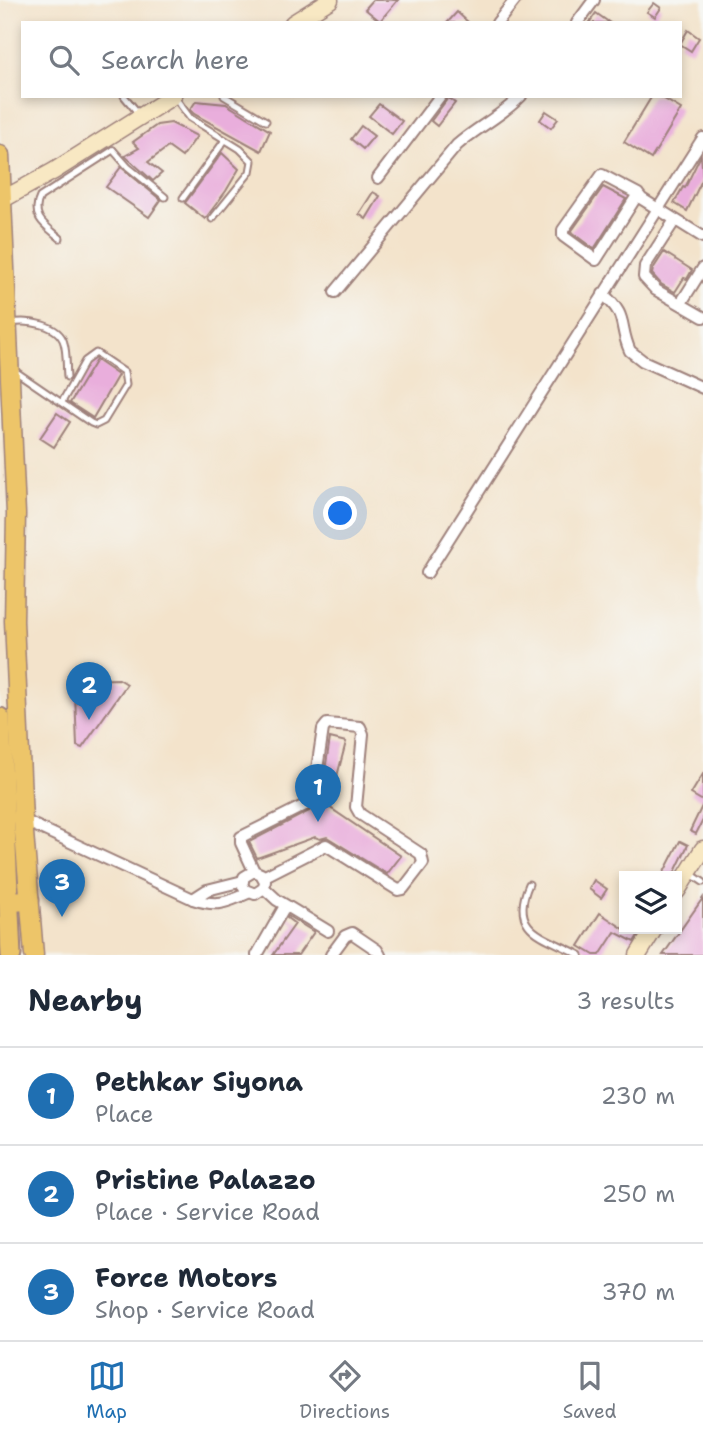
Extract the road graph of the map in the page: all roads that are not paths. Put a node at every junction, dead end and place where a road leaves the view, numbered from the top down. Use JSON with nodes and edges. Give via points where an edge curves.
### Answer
{"nodes":[{"id":1,"x":330,"y":0,"type":"edge"},
{"id":2,"x":514,"y":0,"type":"edge"},
{"id":3,"x":594,"y":0,"type":"edge"},
{"id":4,"x":296,"y":21,"type":"edge"},
{"id":5,"x":498,"y":21,"type":"edge"},
{"id":6,"x":578,"y":21,"type":"edge"},
{"id":7,"x":126,"y":98,"type":"edge"},
{"id":8,"x":171,"y":98,"type":"edge"},
{"id":9,"x":175,"y":98,"type":"edge"},
{"id":10,"x":227,"y":98,"type":"edge"},
{"id":11,"x":438,"y":98,"type":"edge"},
{"id":12,"x":519,"y":98,"type":"edge"},
{"id":13,"x":141,"y":117,"type":"junction"},
{"id":14,"x":266,"y":121,"type":"dead end"},
{"id":15,"x":703,"y":138,"type":"edge"},
{"id":16,"x":225,"y":140,"type":"junction"},
{"id":17,"x":109,"y":145,"type":"junction"},
{"id":18,"x":0,"y":155,"type":"edge"},
{"id":19,"x":378,"y":178,"type":"dead end"},
{"id":20,"x":638,"y":194,"type":"junction"},
{"id":21,"x":165,"y":197,"type":"dead end"},
{"id":22,"x":183,"y":198,"type":"dead end"},
{"id":23,"x":1,"y":200,"type":"edge"},
{"id":24,"x":657,"y":209,"type":"junction"},
{"id":25,"x":212,"y":219,"type":"dead end"},
{"id":26,"x":675,"y":220,"type":"junction"},
{"id":27,"x":703,"y":237,"type":"edge"},
{"id":28,"x":60,"y":238,"type":"dead end"},
{"id":29,"x":703,"y":268,"type":"edge"},
{"id":30,"x":335,"y":292,"type":"dead end"},
{"id":31,"x":603,"y":294,"type":"junction"},
{"id":32,"x":681,"y":303,"type":"junction"},
{"id":33,"x":703,"y":317,"type":"edge"},
{"id":34,"x":8,"y":324,"type":"junction"},
{"id":35,"x":10,"y":367,"type":"junction"},
{"id":36,"x":67,"y":377,"type":"dead end"},
{"id":37,"x":703,"y":388,"type":"edge"},
{"id":38,"x":62,"y":402,"type":"junction"},
{"id":39,"x":427,"y":573,"type":"dead end"},
{"id":40,"x":0,"y":718,"type":"edge"},
{"id":41,"x":23,"y":820,"type":"junction"},
{"id":42,"x":703,"y":849,"type":"edge"},
{"id":43,"x":688,"y":872,"type":"junction"},
{"id":44,"x":260,"y":879,"type":"junction"},
{"id":45,"x":243,"y":881,"type":"junction"},
{"id":46,"x":682,"y":882,"type":"edge"},
{"id":47,"x":703,"y":883,"type":"edge"},
{"id":48,"x":529,"y":884,"type":"dead end"},
{"id":49,"x":248,"y":893,"type":"junction"},
{"id":50,"x":193,"y":899,"type":"junction"},
{"id":51,"x":29,"y":900,"type":"junction"},
{"id":52,"x":9,"y":902,"type":"junction"},
{"id":53,"x":285,"y":905,"type":"junction"},
{"id":54,"x":328,"y":931,"type":"dead end"},
{"id":55,"x":651,"y":934,"type":"edge"},
{"id":56,"x":36,"y":954,"type":"edge"},
{"id":57,"x":11,"y":955,"type":"edge"},
{"id":58,"x":257,"y":955,"type":"edge"},
{"id":59,"x":331,"y":955,"type":"edge"},
{"id":60,"x":380,"y":955,"type":"edge"},
{"id":61,"x":580,"y":955,"type":"edge"},
{"id":62,"x":638,"y":955,"type":"edge"}],
"edges":[{"from":1,"to":4,"type":"street"},
{"from":2,"to":5,"type":"street"},
{"from":3,"to":6,"type":"street"},
{"from":7,"to":13,"type":"lane"},
{"from":8,"to":13,"type":"street"},
{"from":9,"to":16,"type":"lane","via":[[190,118]]},
{"from":10,"to":14,"type":"lane"},
{"from":11,"to":19,"type":"street"},
{"from":12,"to":30,"type":"street","via":[[457,145]]},
{"from":13,"to":17,"type":"street"},
{"from":15,"to":24,"type":"street"},
{"from":16,"to":22,"type":"lane"},
{"from":16,"to":25,"type":"lane","via":[[248,156],[252,167]]},
{"from":17,"to":21,"type":"lane"},
{"from":17,"to":23,"type":"street"},
{"from":17,"to":28,"type":"lane","via":[[40,197],[38,219]]},
{"from":18,"to":23,"type":"main road"},
{"from":20,"to":20,"type":"street","via":[[602,175],[563,236],[596,260]]},
{"from":20,"to":24,"type":"street"},
{"from":23,"to":34,"type":"main road"},
{"from":24,"to":26,"type":"street"},
{"from":24,"to":31,"type":"street"},
{"from":26,"to":27,"type":"street"},
{"from":26,"to":32,"type":"street","via":[[643,272],[648,284]]},
{"from":29,"to":32,"type":"street"},
{"from":31,"to":37,"type":"street","via":[[621,313],[629,351]]},
{"from":31,"to":39,"type":"street"},
{"from":32,"to":33,"type":"street"},
{"from":34,"to":35,"type":"main road"},
{"from":34,"to":36,"type":"lane","via":[[23,321],[59,334]]},
{"from":35,"to":38,"type":"lane"},
{"from":35,"to":41,"type":"main road"},
{"from":38,"to":38,"type":"lane","via":[[91,423],[101,424],[126,385],[124,372],[96,353],[85,361]]},
{"from":40,"to":52,"type":"highway"},
{"from":41,"to":50,"type":"street"},
{"from":41,"to":51,"type":"main road"},
{"from":42,"to":43,"type":"street"},
{"from":43,"to":46,"type":"street"},
{"from":43,"to":47,"type":"lane"},
{"from":44,"to":44,"type":"street","via":[[240,843],[241,836],[309,803],[327,724],[360,727],[356,807],[421,854],[423,863],[398,890],[326,845]]},
{"from":44,"to":45,"type":"street","via":[[246,874]]},
{"from":44,"to":49,"type":"street","via":[[258,893]]},
{"from":44,"to":53,"type":"street"},
{"from":45,"to":49,"type":"street"},
{"from":45,"to":50,"type":"street","via":[[207,890]]},
{"from":48,"to":61,"type":"lane","via":[[522,900],[523,919],[529,927]]},
{"from":49,"to":50,"type":"street","via":[[210,904]]},
{"from":51,"to":52,"type":"highway"},
{"from":51,"to":56,"type":"main road"},
{"from":52,"to":57,"type":"highway"},
{"from":53,"to":54,"type":"street"},
{"from":53,"to":58,"type":"street"},
{"from":55,"to":62,"type":"street"},
{"from":59,"to":60,"type":"street","via":[[352,933]]}]}
